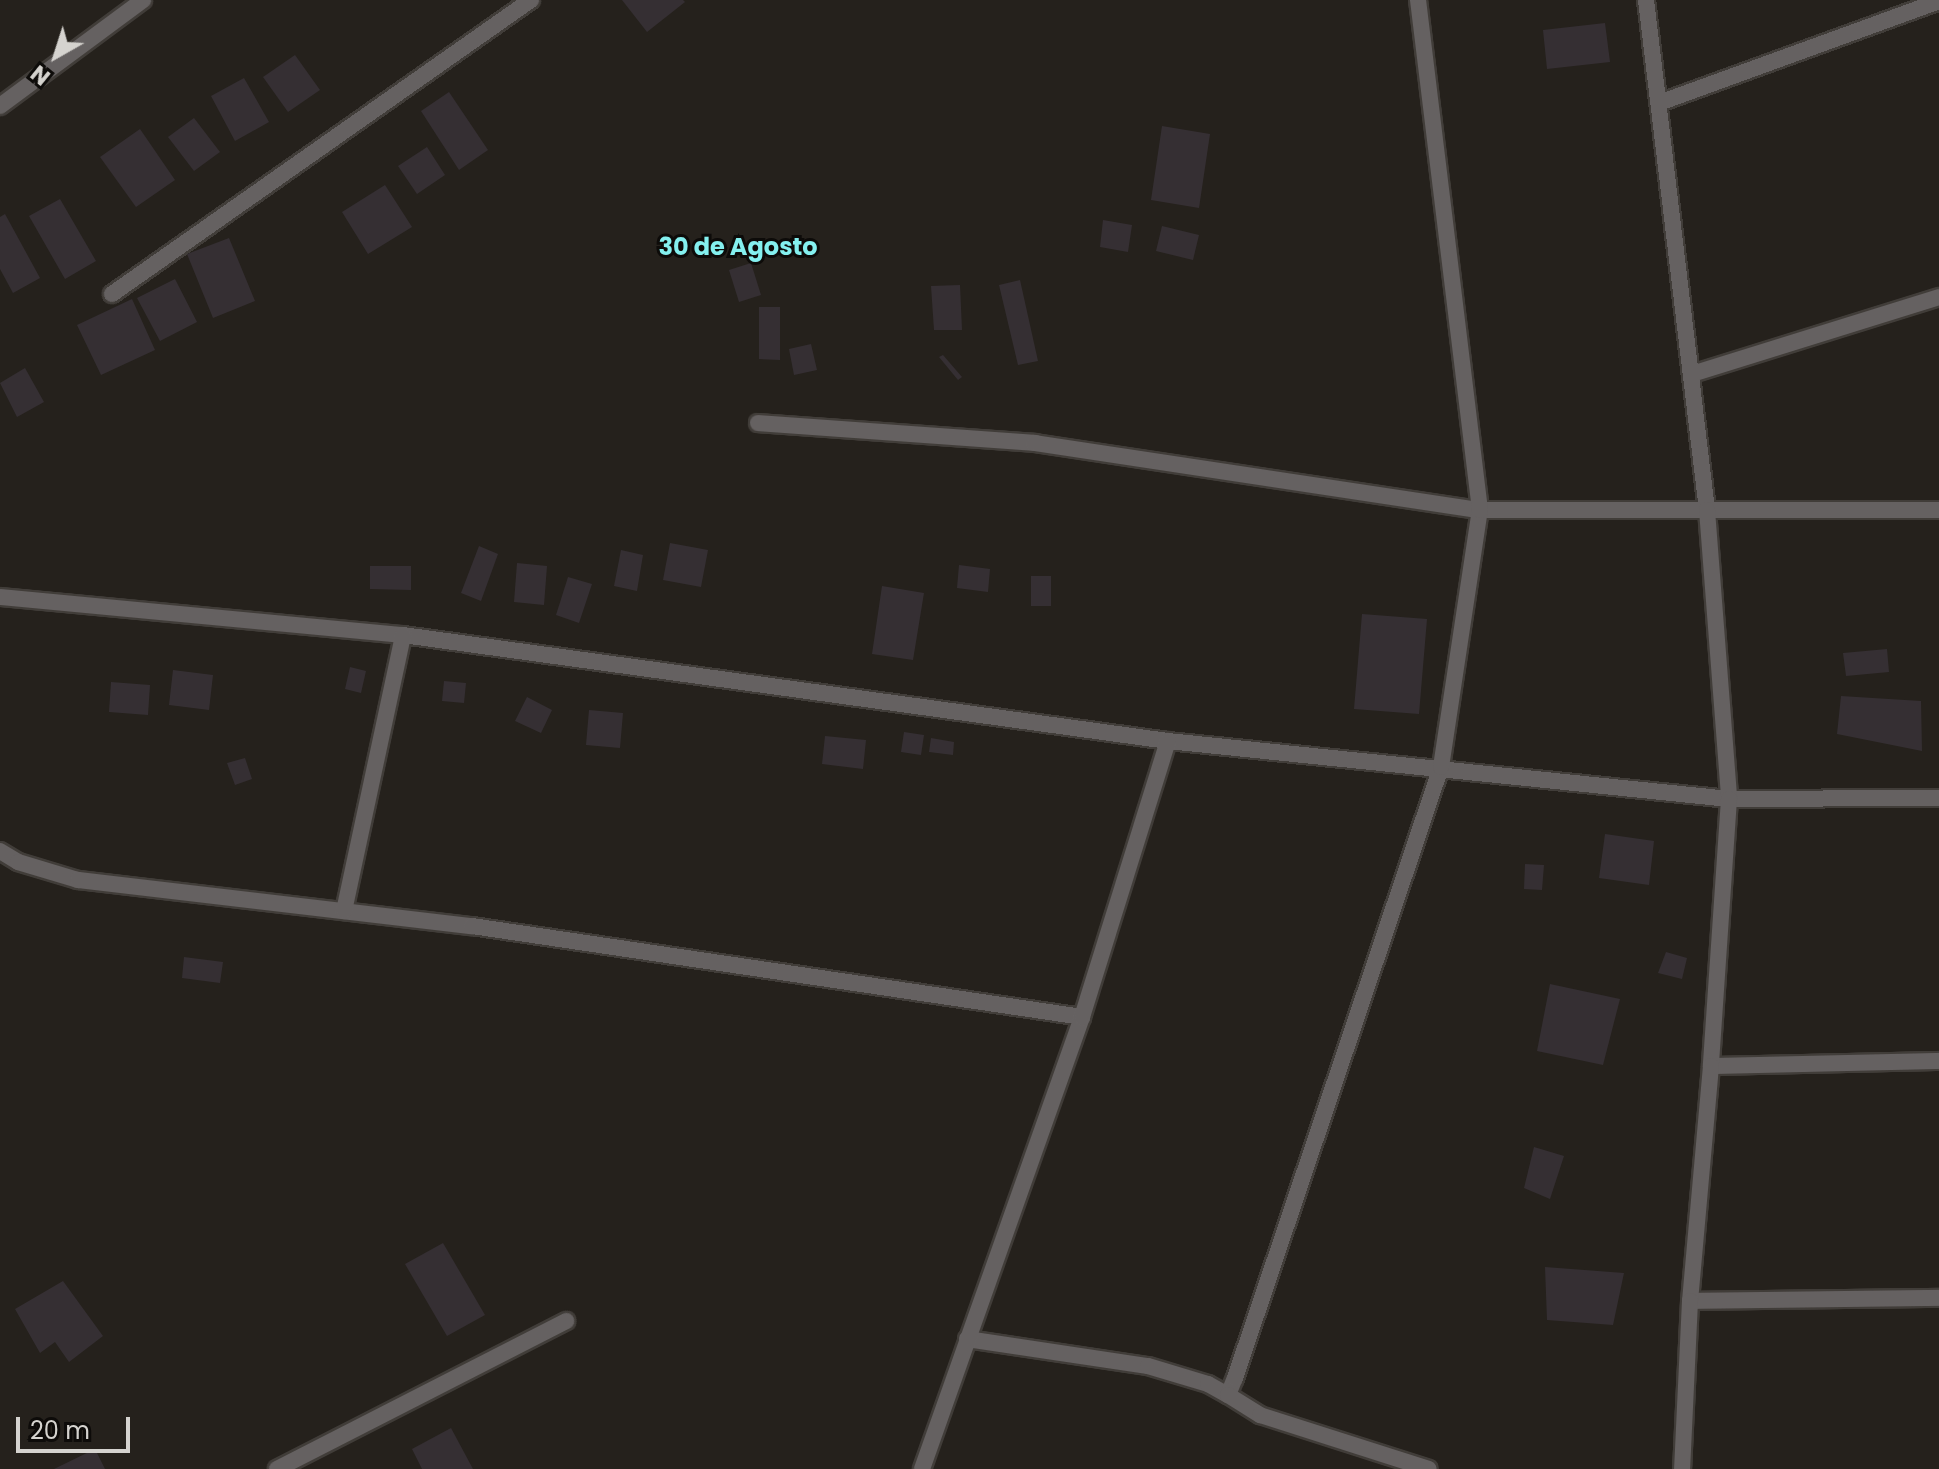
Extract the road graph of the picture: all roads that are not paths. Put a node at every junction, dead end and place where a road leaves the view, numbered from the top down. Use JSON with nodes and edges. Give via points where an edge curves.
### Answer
{"nodes":[{"id":1,"x":143,"y":0,"type":"edge"},
{"id":2,"x":531,"y":0,"type":"edge"},
{"id":3,"x":1418,"y":0,"type":"edge"},
{"id":4,"x":1646,"y":0,"type":"edge"},
{"id":5,"x":1939,"y":1,"type":"edge"},
{"id":6,"x":1659,"y":103,"type":"junction"},
{"id":7,"x":0,"y":106,"type":"edge"},
{"id":8,"x":112,"y":294,"type":"dead end"},
{"id":9,"x":1939,"y":297,"type":"edge"},
{"id":10,"x":1692,"y":374,"type":"junction"},
{"id":11,"x":758,"y":423,"type":"dead end"},
{"id":12,"x":1480,"y":510,"type":"junction"},
{"id":13,"x":1707,"y":510,"type":"junction"},
{"id":14,"x":1939,"y":510,"type":"edge"},
{"id":15,"x":0,"y":597,"type":"edge"},
{"id":16,"x":403,"y":635,"type":"junction"},
{"id":17,"x":1168,"y":741,"type":"junction"},
{"id":18,"x":1441,"y":767,"type":"junction"},
{"id":19,"x":1939,"y":798,"type":"edge"},
{"id":20,"x":1729,"y":799,"type":"junction"},
{"id":21,"x":0,"y":851,"type":"edge"},
{"id":22,"x":344,"y":911,"type":"junction"},
{"id":23,"x":1082,"y":1017,"type":"junction"},
{"id":24,"x":1939,"y":1061,"type":"edge"},
{"id":25,"x":1711,"y":1066,"type":"junction"},
{"id":26,"x":1939,"y":1298,"type":"edge"},
{"id":27,"x":1690,"y":1301,"type":"junction"},
{"id":28,"x":566,"y":1321,"type":"dead end"},
{"id":29,"x":967,"y":1339,"type":"junction"},
{"id":30,"x":1228,"y":1395,"type":"junction"},
{"id":31,"x":278,"y":1469,"type":"edge"},
{"id":32,"x":922,"y":1469,"type":"edge"},
{"id":33,"x":1429,"y":1469,"type":"edge"},
{"id":34,"x":1682,"y":1469,"type":"edge"}],
"edges":[{"from":1,"to":7,"type":"street"},
{"from":2,"to":8,"type":"street"},
{"from":3,"to":12,"type":"street"},
{"from":4,"to":6,"type":"street"},
{"from":5,"to":6,"type":"street"},
{"from":6,"to":10,"type":"street"},
{"from":9,"to":10,"type":"street"},
{"from":10,"to":13,"type":"street"},
{"from":11,"to":12,"type":"street","via":[[1035,443]]},
{"from":12,"to":13,"type":"street"},
{"from":12,"to":18,"type":"street"},
{"from":13,"to":14,"type":"street"},
{"from":13,"to":20,"type":"street"},
{"from":15,"to":16,"type":"street"},
{"from":16,"to":17,"type":"street"},
{"from":16,"to":22,"type":"street"},
{"from":17,"to":18,"type":"street"},
{"from":17,"to":23,"type":"street"},
{"from":18,"to":20,"type":"street"},
{"from":18,"to":30,"type":"street"},
{"from":19,"to":20,"type":"street"},
{"from":20,"to":25,"type":"street"},
{"from":21,"to":22,"type":"street","via":[[18,862],[78,880]]},
{"from":22,"to":23,"type":"street"},
{"from":23,"to":29,"type":"street"},
{"from":24,"to":25,"type":"street"},
{"from":25,"to":27,"type":"street"},
{"from":26,"to":27,"type":"street"},
{"from":27,"to":34,"type":"street"},
{"from":28,"to":31,"type":"street"},
{"from":29,"to":30,"type":"street","via":[[1148,1366]]},
{"from":29,"to":32,"type":"street"},
{"from":30,"to":33,"type":"street","via":[[1260,1415]]}]}
